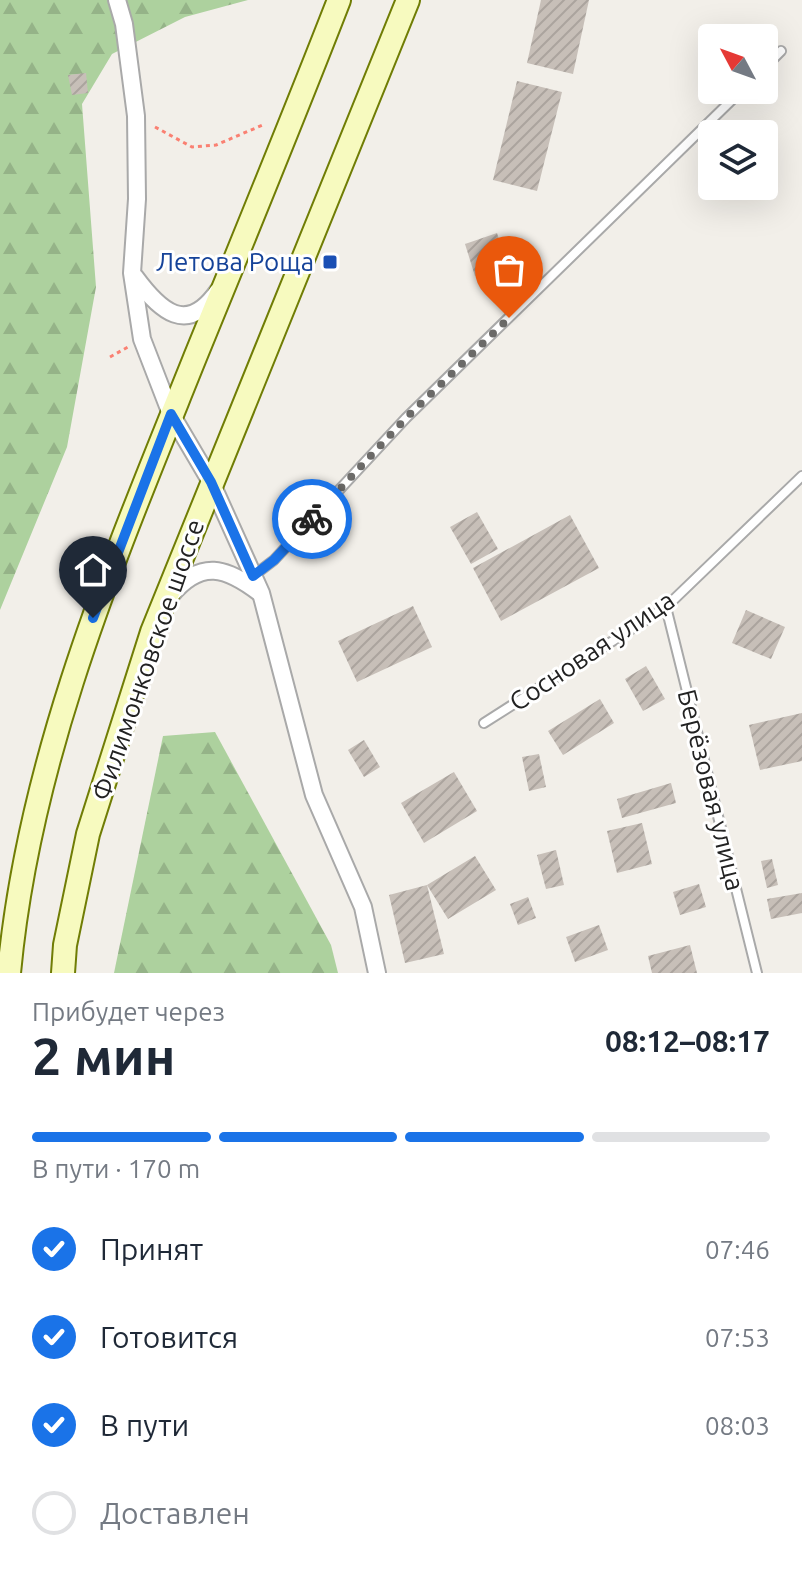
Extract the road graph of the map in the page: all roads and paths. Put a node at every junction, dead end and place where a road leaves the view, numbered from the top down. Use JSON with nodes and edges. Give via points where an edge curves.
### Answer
{"nodes":[{"id":1,"x":117,"y":0,"type":"edge"},
{"id":2,"x":339,"y":0,"type":"edge"},
{"id":3,"x":408,"y":0,"type":"edge"},
{"id":4,"x":781,"y":51,"type":"dead end"},
{"id":5,"x":778,"y":54,"type":"edge"},
{"id":6,"x":728,"y":104,"type":"edge"},
{"id":7,"x":136,"y":116,"type":"junction"},
{"id":8,"x":265,"y":124,"type":"dead end"},
{"id":9,"x":132,"y":273,"type":"junction"},
{"id":10,"x":224,"y":282,"type":"junction"},
{"id":11,"x":171,"y":414,"type":"junction"},
{"id":12,"x":802,"y":476,"type":"edge"},
{"id":13,"x":211,"y":482,"type":"junction"},
{"id":14,"x":253,"y":576,"type":"junction"},
{"id":15,"x":261,"y":593,"type":"junction"},
{"id":16,"x":163,"y":604,"type":"junction"},
{"id":17,"x":666,"y":607,"type":"junction"},
{"id":18,"x":484,"y":723,"type":"dead end"},
{"id":19,"x":9,"y":973,"type":"edge"},
{"id":20,"x":63,"y":973,"type":"edge"},
{"id":21,"x":377,"y":973,"type":"edge"},
{"id":22,"x":757,"y":973,"type":"edge"}],
"edges":[{"from":1,"to":7,"type":"street"},
{"from":2,"to":10,"type":"main road"},
{"from":3,"to":13,"type":"main road","name":"Филимонковское шоссе"},
{"from":4,"to":5,"type":"lane"},
{"from":6,"to":14,"type":"lane","via":[[406,418]]},
{"from":7,"to":8,"type":"path","via":[[192,147],[216,145]]},
{"from":7,"to":9,"type":"street"},
{"from":9,"to":10,"type":"street","via":[[159,306],[180,315],[195,314]]},
{"from":9,"to":11,"type":"street","via":[[142,339]]},
{"from":10,"to":11,"type":"main road"},
{"from":11,"to":13,"type":"street"},
{"from":11,"to":19,"type":"main road","via":[[60,713],[28,834]]},
{"from":12,"to":17,"type":"lane","name":"Сосновая улица"},
{"from":13,"to":14,"type":"street"},
{"from":13,"to":16,"type":"main road","name":"Филимонковское шоссе"},
{"from":14,"to":15,"type":"street"},
{"from":15,"to":16,"type":"street","via":[[227,571],[209,570],[194,573]]},
{"from":15,"to":21,"type":"street","via":[[314,795],[363,907]]},
{"from":16,"to":20,"type":"main road","name":"Филимонковское шоссе","via":[[88,834]]},
{"from":17,"to":18,"type":"lane","name":"Сосновая улица"},
{"from":17,"to":22,"type":"lane","name":"Берёзовая улица"}]}
